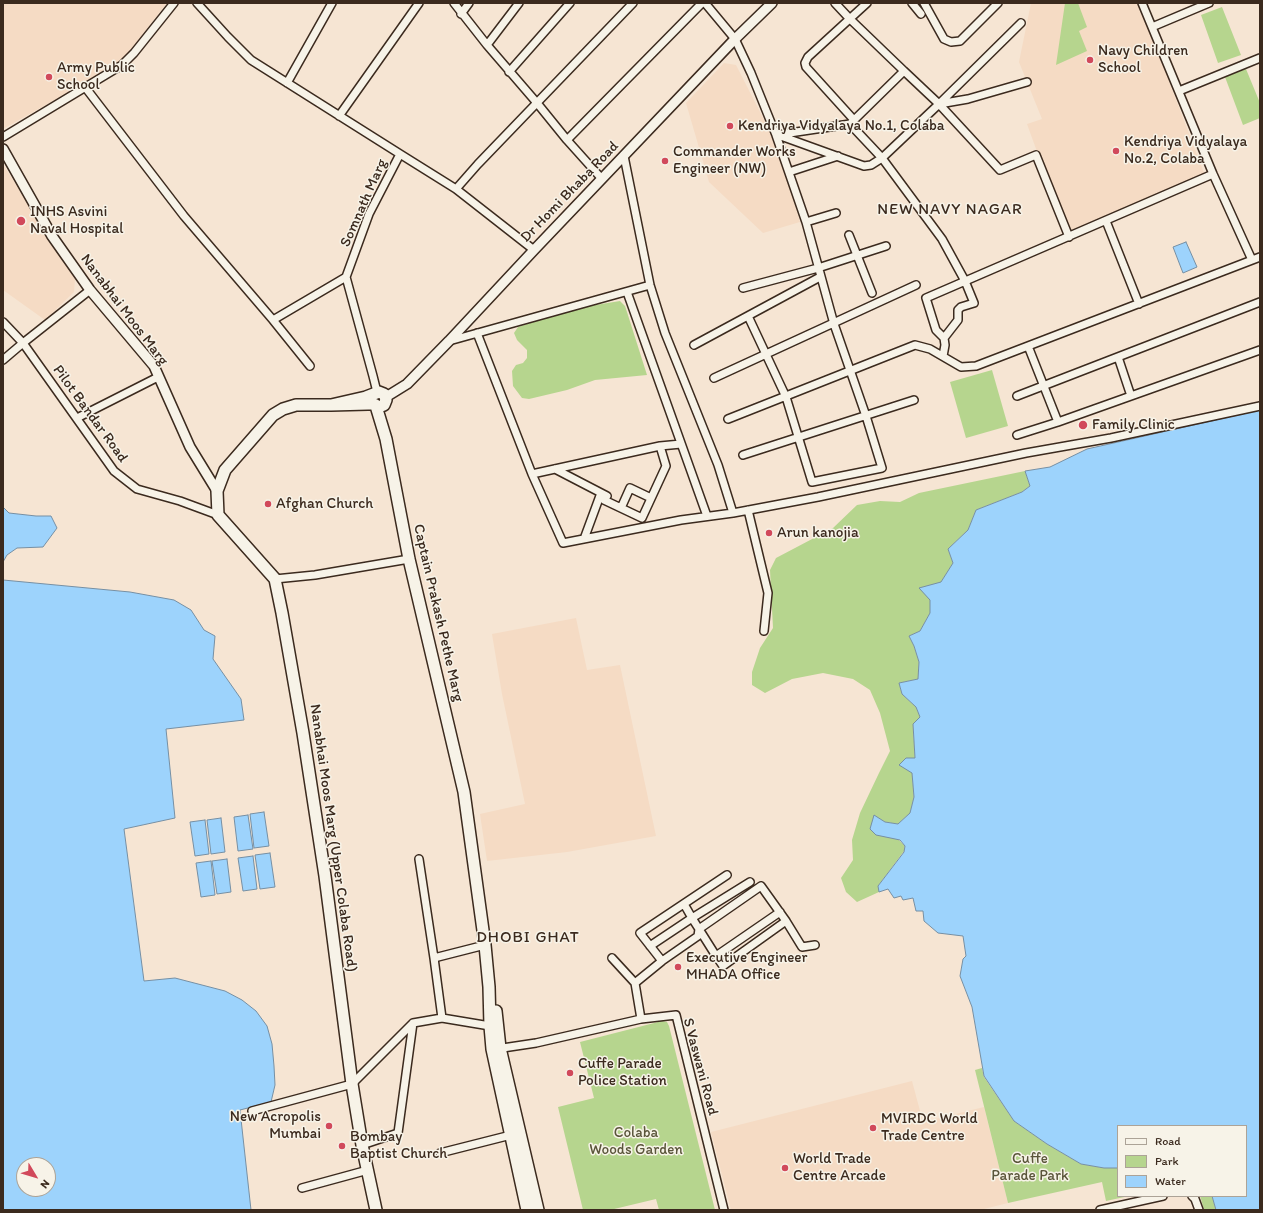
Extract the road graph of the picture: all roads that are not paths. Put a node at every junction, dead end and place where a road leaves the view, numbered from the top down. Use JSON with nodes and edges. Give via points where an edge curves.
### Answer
{"nodes":[{"id":1,"x":174,"y":3,"type":"edge"},
{"id":2,"x":197,"y":3,"type":"edge"},
{"id":3,"x":332,"y":3,"type":"edge"},
{"id":4,"x":419,"y":3,"type":"edge"},
{"id":5,"x":454,"y":3,"type":"edge"},
{"id":6,"x":469,"y":3,"type":"edge"},
{"id":7,"x":519,"y":3,"type":"edge"},
{"id":8,"x":570,"y":3,"type":"edge"},
{"id":9,"x":634,"y":3,"type":"edge"},
{"id":10,"x":704,"y":3,"type":"edge"},
{"id":11,"x":772,"y":3,"type":"edge"},
{"id":12,"x":835,"y":3,"type":"edge"},
{"id":13,"x":867,"y":3,"type":"edge"},
{"id":14,"x":912,"y":3,"type":"edge"},
{"id":15,"x":924,"y":3,"type":"edge"},
{"id":16,"x":998,"y":3,"type":"edge"},
{"id":17,"x":1142,"y":3,"type":"edge"},
{"id":18,"x":1209,"y":3,"type":"edge"},
{"id":19,"x":462,"y":14,"type":"junction"},
{"id":20,"x":921,"y":14,"type":"dead end"},
{"id":21,"x":850,"y":19,"type":"junction"},
{"id":22,"x":1021,"y":23,"type":"dead end"},
{"id":23,"x":1152,"y":27,"type":"junction"},
{"id":24,"x":735,"y":39,"type":"junction"},
{"id":25,"x":487,"y":45,"type":"junction"},
{"id":26,"x":1260,"y":58,"type":"edge"},
{"id":27,"x":904,"y":71,"type":"junction"},
{"id":28,"x":510,"y":72,"type":"junction"},
{"id":29,"x":1027,"y":82,"type":"dead end"},
{"id":30,"x":287,"y":83,"type":"junction"},
{"id":31,"x":85,"y":87,"type":"junction"},
{"id":32,"x":1179,"y":91,"type":"junction"},
{"id":33,"x":537,"y":103,"type":"junction"},
{"id":34,"x":939,"y":104,"type":"junction"},
{"id":35,"x":339,"y":116,"type":"junction"},
{"id":36,"x":852,"y":122,"type":"junction"},
{"id":37,"x":776,"y":135,"type":"junction"},
{"id":38,"x":3,"y":137,"type":"edge"},
{"id":39,"x":567,"y":140,"type":"junction"},
{"id":40,"x":3,"y":149,"type":"edge"},
{"id":41,"x":400,"y":154,"type":"junction"},
{"id":42,"x":624,"y":156,"type":"junction"},
{"id":43,"x":838,"y":156,"type":"junction"},
{"id":44,"x":882,"y":158,"type":"junction"},
{"id":45,"x":789,"y":172,"type":"junction"},
{"id":46,"x":1213,"y":174,"type":"junction"},
{"id":47,"x":602,"y":179,"type":"junction"},
{"id":48,"x":456,"y":189,"type":"junction"},
{"id":49,"x":836,"y":213,"type":"dead end"},
{"id":50,"x":1106,"y":221,"type":"junction"},
{"id":51,"x":806,"y":222,"type":"junction"},
{"id":52,"x":849,"y":235,"type":"dead end"},
{"id":53,"x":1069,"y":237,"type":"junction"},
{"id":54,"x":886,"y":246,"type":"dead end"},
{"id":55,"x":534,"y":250,"type":"junction"},
{"id":56,"x":857,"y":256,"type":"junction"},
{"id":57,"x":1260,"y":257,"type":"edge"},
{"id":58,"x":1252,"y":260,"type":"junction"},
{"id":59,"x":818,"y":268,"type":"junction"},
{"id":60,"x":346,"y":277,"type":"junction"},
{"id":61,"x":820,"y":277,"type":"junction"},
{"id":62,"x":965,"y":281,"type":"junction"},
{"id":63,"x":650,"y":285,"type":"junction"},
{"id":64,"x":916,"y":285,"type":"dead end"},
{"id":65,"x":743,"y":288,"type":"dead end"},
{"id":66,"x":90,"y":290,"type":"junction"},
{"id":67,"x":627,"y":292,"type":"junction"},
{"id":68,"x":872,"y":293,"type":"dead end"},
{"id":69,"x":1260,"y":302,"type":"edge"},
{"id":70,"x":1139,"y":304,"type":"junction"},
{"id":71,"x":748,"y":316,"type":"junction"},
{"id":72,"x":273,"y":320,"type":"junction"},
{"id":73,"x":3,"y":322,"type":"edge"},
{"id":74,"x":834,"y":324,"type":"junction"},
{"id":75,"x":477,"y":333,"type":"junction"},
{"id":76,"x":944,"y":338,"type":"junction"},
{"id":77,"x":449,"y":341,"type":"junction"},
{"id":78,"x":23,"y":343,"type":"junction"},
{"id":79,"x":694,"y":345,"type":"dead end"},
{"id":80,"x":1028,"y":346,"type":"junction"},
{"id":81,"x":1260,"y":350,"type":"edge"},
{"id":82,"x":767,"y":354,"type":"junction"},
{"id":83,"x":943,"y":356,"type":"junction"},
{"id":84,"x":1118,"y":357,"type":"junction"},
{"id":85,"x":3,"y":360,"type":"edge"},
{"id":86,"x":310,"y":366,"type":"dead end"},
{"id":87,"x":850,"y":370,"type":"junction"},
{"id":88,"x":158,"y":377,"type":"junction"},
{"id":89,"x":714,"y":378,"type":"dead end"},
{"id":90,"x":1044,"y":386,"type":"junction"},
{"id":91,"x":786,"y":396,"type":"junction"},
{"id":92,"x":1017,"y":396,"type":"dead end"},
{"id":93,"x":1131,"y":396,"type":"junction"},
{"id":94,"x":379,"y":399,"type":"junction"},
{"id":95,"x":914,"y":400,"type":"dead end"},
{"id":96,"x":1260,"y":406,"type":"edge"},
{"id":97,"x":866,"y":416,"type":"junction"},
{"id":98,"x":77,"y":418,"type":"junction"},
{"id":99,"x":728,"y":419,"type":"dead end"},
{"id":100,"x":1058,"y":422,"type":"junction"},
{"id":101,"x":1017,"y":434,"type":"dead end"},
{"id":102,"x":798,"y":438,"type":"junction"},
{"id":103,"x":681,"y":444,"type":"junction"},
{"id":104,"x":660,"y":446,"type":"junction"},
{"id":105,"x":743,"y":455,"type":"dead end"},
{"id":106,"x":555,"y":469,"type":"junction"},
{"id":107,"x":532,"y":474,"type":"junction"},
{"id":108,"x":217,"y":491,"type":"junction"},
{"id":109,"x":601,"y":493,"type":"junction"},
{"id":110,"x":651,"y":498,"type":"junction"},
{"id":111,"x":621,"y":508,"type":"junction"},
{"id":112,"x":748,"y":510,"type":"junction"},
{"id":113,"x":733,"y":513,"type":"junction"},
{"id":114,"x":218,"y":515,"type":"junction"},
{"id":115,"x":707,"y":516,"type":"junction"},
{"id":116,"x":584,"y":539,"type":"junction"},
{"id":117,"x":409,"y":559,"type":"junction"},
{"id":118,"x":275,"y":579,"type":"junction"},
{"id":119,"x":764,"y":631,"type":"dead end"},
{"id":120,"x":464,"y":792,"type":"junction"},
{"id":121,"x":419,"y":859,"type":"dead end"},
{"id":122,"x":727,"y":875,"type":"dead end"},
{"id":123,"x":750,"y":882,"type":"dead end"},
{"id":124,"x":684,"y":904,"type":"junction"},
{"id":125,"x":780,"y":912,"type":"junction"},
{"id":126,"x":692,"y":918,"type":"junction"},
{"id":127,"x":786,"y":921,"type":"junction"},
{"id":128,"x":699,"y":929,"type":"junction"},
{"id":129,"x":485,"y":945,"type":"junction"},
{"id":130,"x":815,"y":945,"type":"dead end"},
{"id":131,"x":650,"y":946,"type":"junction"},
{"id":132,"x":716,"y":956,"type":"junction"},
{"id":133,"x":434,"y":958,"type":"junction"},
{"id":134,"x":612,"y":958,"type":"dead end"},
{"id":135,"x":662,"y":961,"type":"junction"},
{"id":136,"x":635,"y":983,"type":"junction"},
{"id":137,"x":442,"y":1018,"type":"junction"},
{"id":138,"x":641,"y":1019,"type":"junction"},
{"id":139,"x":412,"y":1023,"type":"junction"},
{"id":140,"x":490,"y":1026,"type":"junction"},
{"id":141,"x":496,"y":1049,"type":"junction"},
{"id":142,"x":352,"y":1084,"type":"junction"},
{"id":143,"x":252,"y":1111,"type":"dead end"},
{"id":144,"x":511,"y":1135,"type":"junction"},
{"id":145,"x":362,"y":1146,"type":"junction"},
{"id":146,"x":440,"y":1153,"type":"dead end"},
{"id":147,"x":368,"y":1170,"type":"junction"},
{"id":148,"x":302,"y":1188,"type":"dead end"},
{"id":149,"x":374,"y":1195,"type":"junction"},
{"id":150,"x":1158,"y":1197,"type":"edge"},
{"id":151,"x":1193,"y":1197,"type":"edge"},
{"id":152,"x":376,"y":1210,"type":"edge"},
{"id":153,"x":383,"y":1210,"type":"edge"},
{"id":154,"x":527,"y":1210,"type":"edge"},
{"id":155,"x":538,"y":1210,"type":"edge"},
{"id":156,"x":724,"y":1210,"type":"edge"},
{"id":157,"x":1100,"y":1210,"type":"edge"},
{"id":158,"x":1198,"y":1210,"type":"edge"}],
"edges":[{"from":1,"to":31,"type":"street","via":[[122,65]]},
{"from":2,"to":30,"type":"street","name":"Somnath Marg","via":[[251,60]]},
{"from":3,"to":30,"type":"street"},
{"from":4,"to":35,"type":"street"},
{"from":5,"to":19,"type":"street"},
{"from":6,"to":19,"type":"street"},
{"from":7,"to":25,"type":"street"},
{"from":8,"to":28,"type":"street"},
{"from":9,"to":33,"type":"street"},
{"from":10,"to":24,"type":"street"},
{"from":10,"to":39,"type":"street"},
{"from":11,"to":24,"type":"street","name":"Dr Homi Bhaba Road"},
{"from":12,"to":21,"type":"street"},
{"from":13,"to":21,"type":"street"},
{"from":14,"to":20,"type":"street"},
{"from":15,"to":16,"type":"street","via":[[944,39],[951,42],[960,41]]},
{"from":17,"to":23,"type":"street"},
{"from":18,"to":23,"type":"street"},
{"from":19,"to":25,"type":"street"},
{"from":21,"to":27,"type":"street"},
{"from":21,"to":36,"type":"street","via":[[808,57],[805,63]]},
{"from":22,"to":34,"type":"street"},
{"from":23,"to":32,"type":"street"},
{"from":24,"to":37,"type":"street"},
{"from":24,"to":42,"type":"street","name":"Dr Homi Bhaba Road"},
{"from":25,"to":28,"type":"street"},
{"from":26,"to":32,"type":"street"},
{"from":27,"to":34,"type":"street"},
{"from":27,"to":36,"type":"street"},
{"from":28,"to":33,"type":"street"},
{"from":29,"to":34,"type":"street","via":[[968,99]]},
{"from":30,"to":35,"type":"street","name":"Somnath Marg"},
{"from":31,"to":38,"type":"street"},
{"from":31,"to":72,"type":"street","via":[[184,216]]},
{"from":32,"to":46,"type":"street"},
{"from":33,"to":39,"type":"street"},
{"from":33,"to":48,"type":"street"},
{"from":34,"to":44,"type":"street"},
{"from":34,"to":53,"type":"street","via":[[1000,170],[1036,155]]},
{"from":35,"to":41,"type":"street","name":"Somnath Marg"},
{"from":36,"to":37,"type":"street"},
{"from":36,"to":44,"type":"street"},
{"from":37,"to":43,"type":"street"},
{"from":37,"to":45,"type":"street"},
{"from":39,"to":47,"type":"street"},
{"from":40,"to":66,"type":"street","name":"Nanabhai Moos Marg","via":[[52,236]]},
{"from":41,"to":48,"type":"street"},
{"from":41,"to":60,"type":"street","name":"Somnath Marg","via":[[370,214]]},
{"from":42,"to":47,"type":"street","name":"Dr Homi Bhaba Road"},
{"from":42,"to":63,"type":"street"},
{"from":43,"to":44,"type":"street","via":[[864,166]]},
{"from":43,"to":45,"type":"street"},
{"from":44,"to":62,"type":"street","via":[[942,239]]},
{"from":45,"to":51,"type":"street"},
{"from":46,"to":50,"type":"street"},
{"from":46,"to":58,"type":"street"},
{"from":47,"to":55,"type":"street","name":"Dr Homi Bhaba Road"},
{"from":48,"to":55,"type":"street"},
{"from":49,"to":51,"type":"street"},
{"from":50,"to":53,"type":"street"},
{"from":50,"to":70,"type":"street"},
{"from":51,"to":59,"type":"street"},
{"from":52,"to":56,"type":"street"},
{"from":53,"to":62,"type":"street"},
{"from":54,"to":56,"type":"street"},
{"from":55,"to":77,"type":"street","name":"Dr Homi Bhaba Road"},
{"from":56,"to":59,"type":"street"},
{"from":56,"to":68,"type":"street"},
{"from":57,"to":58,"type":"street"},
{"from":58,"to":70,"type":"street"},
{"from":59,"to":61,"type":"street"},
{"from":59,"to":65,"type":"street"},
{"from":60,"to":72,"type":"street"},
{"from":60,"to":94,"type":"street"},
{"from":61,"to":71,"type":"street"},
{"from":61,"to":74,"type":"street"},
{"from":62,"to":76,"type":"street","via":[[974,303],[958,310],[958,320]]},
{"from":62,"to":76,"type":"street","via":[[926,298],[936,330]]},
{"from":63,"to":67,"type":"street"},
{"from":63,"to":113,"type":"street","via":[[665,333],[718,464]]},
{"from":64,"to":74,"type":"street"},
{"from":66,"to":78,"type":"street"},
{"from":66,"to":88,"type":"street","name":"Nanabhai Moos Marg","via":[[154,366]]},
{"from":67,"to":75,"type":"street"},
{"from":67,"to":103,"type":"street"},
{"from":69,"to":84,"type":"street"},
{"from":70,"to":80,"type":"street"},
{"from":71,"to":79,"type":"street"},
{"from":71,"to":82,"type":"street"},
{"from":72,"to":86,"type":"street"},
{"from":73,"to":78,"type":"street","name":"Pilot Bandar Road"},
{"from":74,"to":82,"type":"street"},
{"from":74,"to":87,"type":"street"},
{"from":75,"to":77,"type":"street"},
{"from":75,"to":107,"type":"street"},
{"from":76,"to":83,"type":"street"},
{"from":77,"to":94,"type":"street","name":"Dr Homi Bhaba Road","via":[[407,384]]},
{"from":78,"to":85,"type":"street"},
{"from":78,"to":98,"type":"street","name":"Pilot Bandar Road"},
{"from":80,"to":83,"type":"street","via":[[976,366],[961,367]]},
{"from":80,"to":90,"type":"street"},
{"from":81,"to":93,"type":"street"},
{"from":82,"to":89,"type":"street"},
{"from":82,"to":91,"type":"street"},
{"from":83,"to":87,"type":"street","via":[[915,345]]},
{"from":84,"to":90,"type":"street"},
{"from":84,"to":93,"type":"street"},
{"from":87,"to":91,"type":"street"},
{"from":87,"to":97,"type":"street"},
{"from":88,"to":98,"type":"street"},
{"from":88,"to":108,"type":"street","name":"Nanabhai Moos Marg","via":[[190,447]]},
{"from":90,"to":92,"type":"street"},
{"from":90,"to":100,"type":"street"},
{"from":91,"to":99,"type":"street"},
{"from":91,"to":102,"type":"street"},
{"from":93,"to":100,"type":"street"},
{"from":94,"to":108,"type":"main road","via":[[366,397],[331,405],[296,405],[283,409],[273,415],[225,470]]},
{"from":94,"to":117,"type":"main road","name":"Captain Prakash Pethe Marg","via":[[385,409],[386,438]]},
{"from":95,"to":97,"type":"street"},
{"from":96,"to":112,"type":"street"},
{"from":97,"to":102,"type":"street"},
{"from":97,"to":102,"type":"street","via":[[882,468],[812,482]]},
{"from":98,"to":114,"type":"street","name":"Pilot Bandar Road","via":[[114,471],[137,489]]},
{"from":100,"to":101,"type":"street"},
{"from":102,"to":105,"type":"street"},
{"from":103,"to":104,"type":"street"},
{"from":103,"to":115,"type":"street"},
{"from":104,"to":106,"type":"street"},
{"from":104,"to":110,"type":"street","via":[[666,466]]},
{"from":106,"to":107,"type":"street"},
{"from":106,"to":109,"type":"street"},
{"from":107,"to":116,"type":"street","via":[[563,544]]},
{"from":108,"to":114,"type":"main road"},
{"from":109,"to":111,"type":"street","via":[[607,496],[604,500]]},
{"from":109,"to":116,"type":"street"},
{"from":110,"to":111,"type":"street","via":[[642,518]]},
{"from":110,"to":111,"type":"street","via":[[630,488]]},
{"from":112,"to":113,"type":"street"},
{"from":112,"to":119,"type":"street","via":[[768,593]]},
{"from":113,"to":115,"type":"street"},
{"from":114,"to":118,"type":"main road"},
{"from":115,"to":116,"type":"street"},
{"from":117,"to":118,"type":"street"},
{"from":117,"to":120,"type":"main road","name":"Captain Prakash Pethe Marg"},
{"from":118,"to":142,"type":"main road","name":"Nanabhai Moos Marg (Upper Colaba Road)","via":[[325,876]]},
{"from":120,"to":129,"type":"main road","name":"Captain Prakash Pethe Marg"},
{"from":120,"to":141,"type":"main road","name":"Captain Prakash Pethe Marg","via":[[473,810],[491,936],[496,982]]},
{"from":121,"to":133,"type":"street"},
{"from":122,"to":124,"type":"street"},
{"from":123,"to":126,"type":"street"},
{"from":124,"to":126,"type":"street"},
{"from":124,"to":131,"type":"street","via":[[640,932]]},
{"from":125,"to":127,"type":"street"},
{"from":125,"to":128,"type":"street","via":[[761,886]]},
{"from":125,"to":132,"type":"street"},
{"from":126,"to":128,"type":"street"},
{"from":126,"to":131,"type":"street"},
{"from":127,"to":130,"type":"street","via":[[802,947]]},
{"from":127,"to":132,"type":"street","via":[[723,966]]},
{"from":128,"to":132,"type":"street"},
{"from":128,"to":135,"type":"street","via":[[698,936]]},
{"from":129,"to":133,"type":"street"},
{"from":129,"to":140,"type":"main road","name":"Captain Prakash Pethe Marg"},
{"from":131,"to":135,"type":"street"},
{"from":133,"to":137,"type":"street"},
{"from":134,"to":136,"type":"street"},
{"from":135,"to":136,"type":"street"},
{"from":136,"to":138,"type":"street"},
{"from":137,"to":139,"type":"street"},
{"from":137,"to":140,"type":"street"},
{"from":138,"to":141,"type":"street","name":"S Vaswani Road","via":[[536,1043]]},
{"from":138,"to":156,"type":"street","name":"S Vaswani Road","via":[[676,1015]]},
{"from":139,"to":142,"type":"street"},
{"from":139,"to":145,"type":"street","via":[[398,1133]]},
{"from":140,"to":141,"type":"main road","name":"Captain Prakash Pethe Marg"},
{"from":141,"to":144,"type":"main road","name":"Captain Prakash Pethe Marg"},
{"from":141,"to":155,"type":"main road","name":"Captain Prakash Pethe Marg"},
{"from":142,"to":143,"type":"street"},
{"from":142,"to":145,"type":"main road","name":"Nanabhai Moos Marg (Upper Colaba Road)"},
{"from":144,"to":146,"type":"street"},
{"from":144,"to":154,"type":"main road","name":"Captain Prakash Pethe Marg"},
{"from":145,"to":147,"type":"main road","name":"Nanabhai Moos Marg (Upper Colaba Road)"},
{"from":147,"to":148,"type":"street"},
{"from":147,"to":149,"type":"main road","name":"Nanabhai Moos Marg (Upper Colaba Road)"},
{"from":149,"to":152,"type":"main road","name":"Nanabhai Moos Marg (Upper Colaba Road)"},
{"from":149,"to":153,"type":"main road"},
{"from":150,"to":157,"type":"street"},
{"from":151,"to":158,"type":"street"}]}
